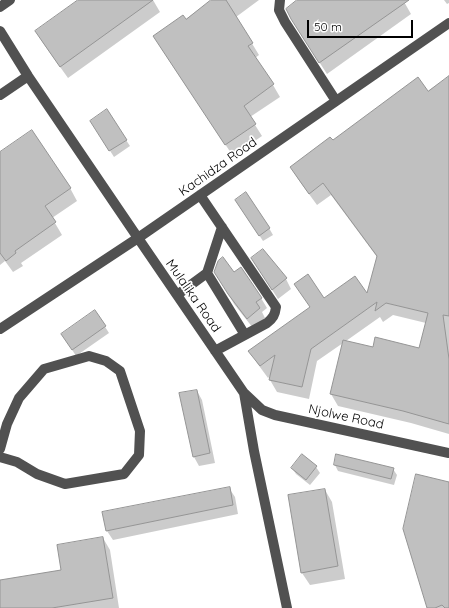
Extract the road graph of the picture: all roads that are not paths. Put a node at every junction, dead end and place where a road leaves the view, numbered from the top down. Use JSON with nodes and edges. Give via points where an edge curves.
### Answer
{"nodes":[{"id":1,"x":10,"y":0,"type":"edge"},
{"id":2,"x":280,"y":0,"type":"edge"},
{"id":3,"x":0,"y":7,"type":"edge"},
{"id":4,"x":449,"y":23,"type":"edge"},
{"id":5,"x":0,"y":31,"type":"edge"},
{"id":6,"x":28,"y":76,"type":"junction"},
{"id":7,"x":0,"y":95,"type":"edge"},
{"id":8,"x":336,"y":101,"type":"junction"},
{"id":9,"x":200,"y":195,"type":"junction"},
{"id":10,"x":222,"y":227,"type":"junction"},
{"id":11,"x":138,"y":238,"type":"junction"},
{"id":12,"x":207,"y":273,"type":"junction"},
{"id":13,"x":177,"y":295,"type":"junction"},
{"id":14,"x":0,"y":329,"type":"edge"},
{"id":15,"x":246,"y":335,"type":"junction"},
{"id":16,"x":215,"y":351,"type":"junction"},
{"id":17,"x":244,"y":393,"type":"junction"},
{"id":18,"x":0,"y":449,"type":"edge"},
{"id":19,"x":449,"y":453,"type":"edge"},
{"id":20,"x":0,"y":457,"type":"edge"},
{"id":21,"x":287,"y":608,"type":"edge"}],
"edges":[{"from":1,"to":3,"type":"street"},
{"from":2,"to":8,"type":"street","via":[[279,10],[285,22]]},
{"from":4,"to":8,"type":"street","name":"Kachidza Road"},
{"from":5,"to":6,"type":"street","name":"Mulalika Road"},
{"from":6,"to":7,"type":"street"},
{"from":6,"to":11,"type":"street","name":"Mulalika Road"},
{"from":8,"to":9,"type":"street","name":"Kachidza Road"},
{"from":9,"to":10,"type":"street"},
{"from":9,"to":11,"type":"street","name":"Kachidza Road"},
{"from":10,"to":12,"type":"street"},
{"from":10,"to":15,"type":"street","via":[[276,307],[273,318]]},
{"from":11,"to":13,"type":"street","name":"Mulalika Road"},
{"from":11,"to":14,"type":"street","name":"Kachidza Road"},
{"from":12,"to":13,"type":"street"},
{"from":12,"to":15,"type":"street"},
{"from":13,"to":16,"type":"street","name":"Mulalika Road"},
{"from":15,"to":16,"type":"street"},
{"from":16,"to":17,"type":"street","name":"Mulalika Road"},
{"from":17,"to":19,"type":"street","name":"Njolwe Road","via":[[262,410],[275,415]]},
{"from":17,"to":21,"type":"street","name":"Mulalika Road"},
{"from":18,"to":20,"type":"street","via":[[7,424],[19,398],[44,369],[89,356],[106,361],[120,371],[140,431],[139,455],[124,474],[65,484]]}]}
